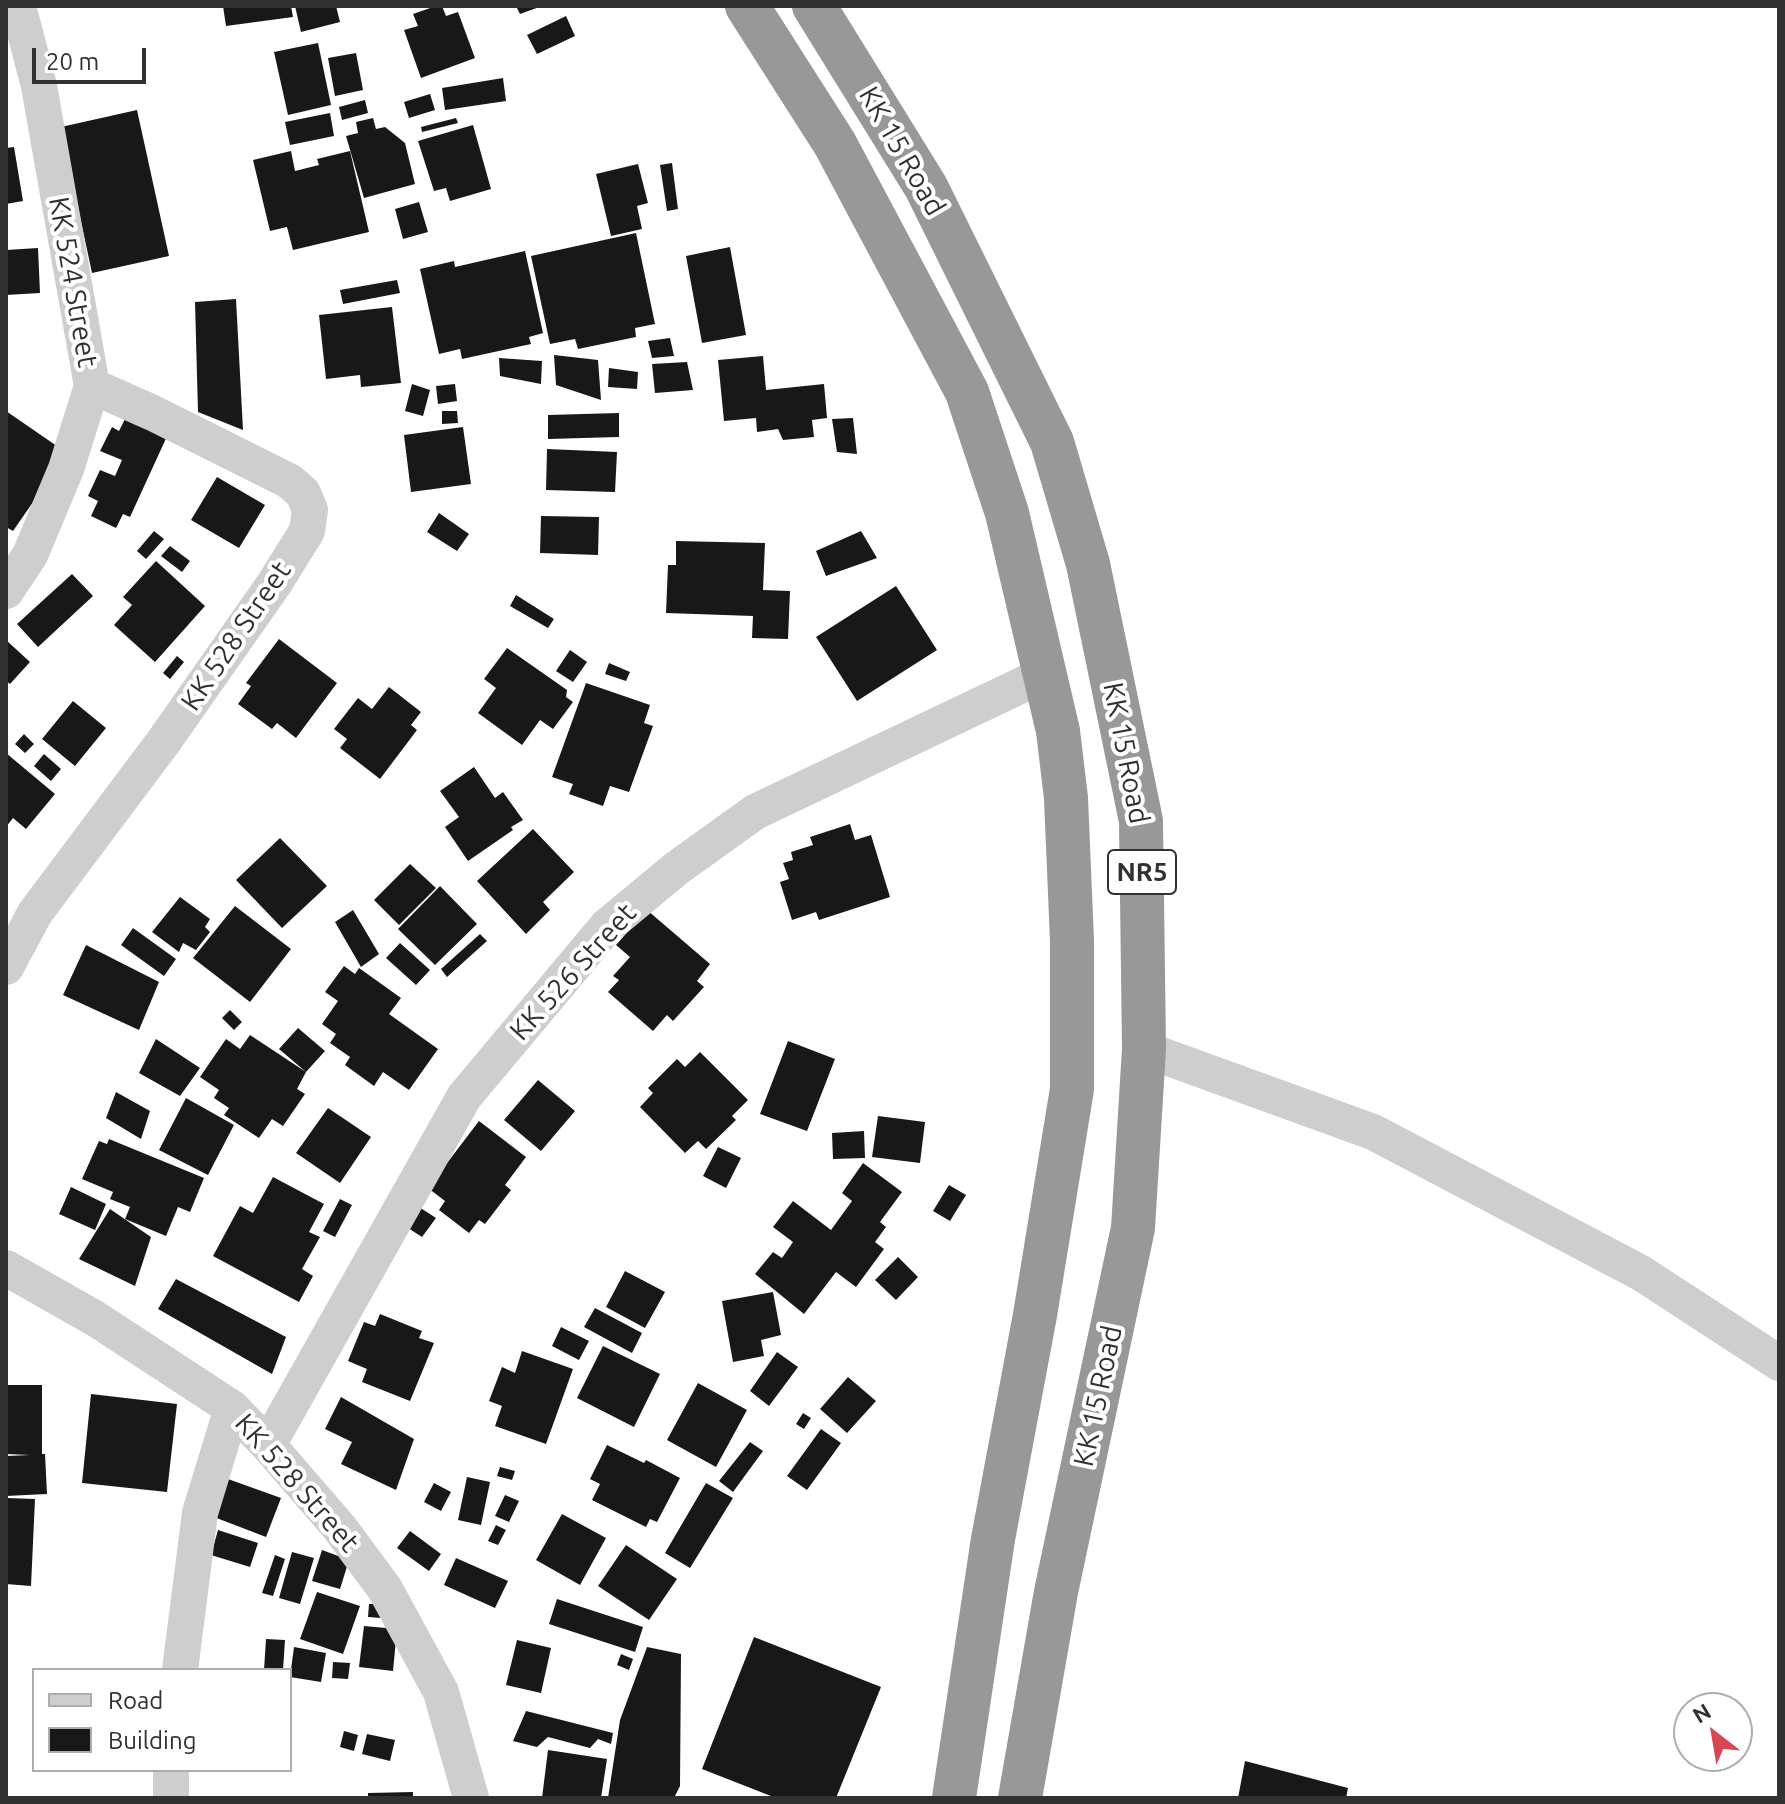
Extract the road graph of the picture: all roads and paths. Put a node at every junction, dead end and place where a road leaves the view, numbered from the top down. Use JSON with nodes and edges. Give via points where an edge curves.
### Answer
{"nodes":[{"id":1,"x":18,"y":6,"type":"edge"},
{"id":2,"x":747,"y":6,"type":"edge"},
{"id":3,"x":814,"y":6,"type":"edge"},
{"id":4,"x":92,"y":386,"type":"junction"},
{"id":5,"x":6,"y":591,"type":"edge"},
{"id":6,"x":1045,"y":674,"type":"junction"},
{"id":7,"x":6,"y":967,"type":"edge"},
{"id":8,"x":1144,"y":1049,"type":"junction"},
{"id":9,"x":6,"y":1268,"type":"edge"},
{"id":10,"x":1779,"y":1363,"type":"edge"},
{"id":11,"x":232,"y":1408,"type":"junction"},
{"id":12,"x":268,"y":1445,"type":"junction"},
{"id":13,"x":180,"y":1668,"type":"edge"},
{"id":14,"x":171,"y":1772,"type":"edge"},
{"id":15,"x":171,"y":1798,"type":"edge"},
{"id":16,"x":471,"y":1798,"type":"edge"},
{"id":17,"x":954,"y":1798,"type":"edge"},
{"id":18,"x":1020,"y":1798,"type":"edge"}],
"edges":[{"from":1,"to":4,"type":"street","name":"KK 524 Street","via":[[39,86]]},
{"from":2,"to":6,"type":"highway","name":"KK 15 Road","number":"NR5","via":[[835,144],[967,392],[1007,513]]},
{"from":3,"to":8,"type":"highway","name":"KK 15 Road","number":"NR5","via":[[926,187],[1052,442],[1088,564],[1141,821]]},
{"from":4,"to":5,"type":"street","name":"KK 524 Street","via":[[66,469],[30,555]]},
{"from":4,"to":7,"type":"street","name":"KK 528 Street","via":[[289,481],[303,493],[310,510],[307,531],[164,741],[35,913]]},
{"from":6,"to":12,"type":"street","name":"KK 526 Street","via":[[755,812],[607,926],[464,1097]]},
{"from":6,"to":17,"type":"highway","name":"KK 15 Road","number":"NR5","via":[[1066,798],[1072,1089],[993,1539]]},
{"from":8,"to":10,"type":"street","via":[[1373,1132],[1641,1273]]},
{"from":8,"to":18,"type":"highway","name":"KK 15 Road","number":"NR5","via":[[1133,1228],[1056,1592]]},
{"from":9,"to":11,"type":"street","name":"KK 528 Street","via":[[96,1319]]},
{"from":11,"to":12,"type":"street","name":"KK 528 Street"},
{"from":11,"to":13,"type":"street","via":[[200,1513]]},
{"from":12,"to":16,"type":"street","name":"KK 528 Street","via":[[385,1589],[441,1692]]},
{"from":14,"to":15,"type":"street"}]}
